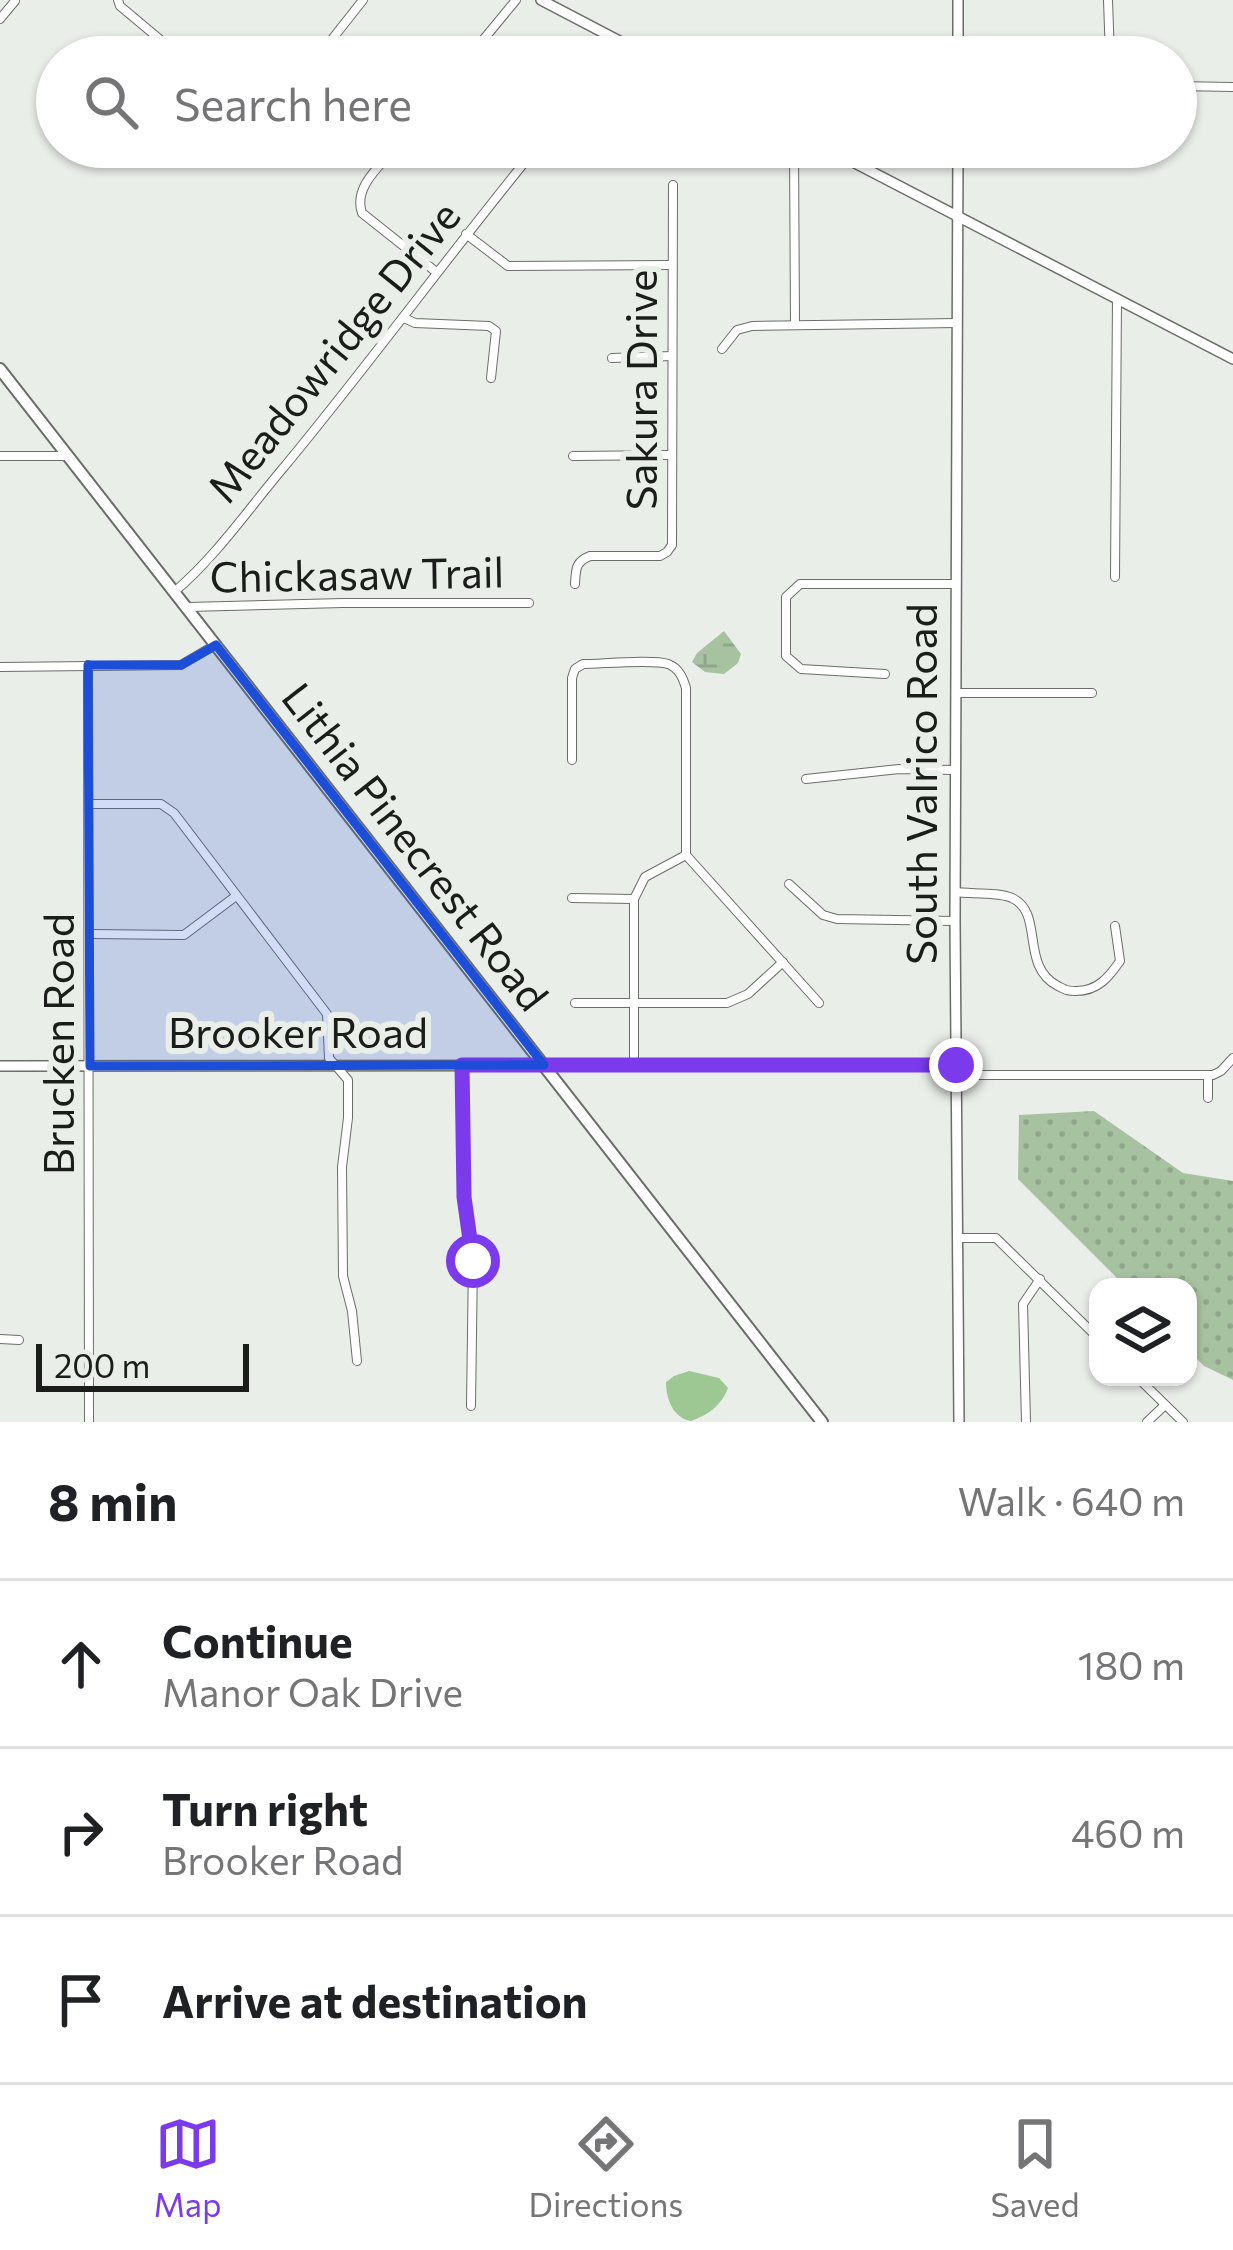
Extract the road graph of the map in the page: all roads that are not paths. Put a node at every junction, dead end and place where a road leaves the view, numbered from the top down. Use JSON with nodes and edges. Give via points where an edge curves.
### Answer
{"nodes":[{"id":1,"x":118,"y":0,"type":"edge"},
{"id":2,"x":363,"y":0,"type":"edge"},
{"id":3,"x":516,"y":0,"type":"edge"},
{"id":4,"x":541,"y":0,"type":"edge"},
{"id":5,"x":958,"y":0,"type":"edge"},
{"id":6,"x":1108,"y":0,"type":"edge"},
{"id":7,"x":15,"y":1,"type":"edge"},
{"id":8,"x":0,"y":19,"type":"edge"},
{"id":9,"x":155,"y":36,"type":"edge"},
{"id":10,"x":335,"y":36,"type":"edge"},
{"id":11,"x":486,"y":36,"type":"edge"},
{"id":12,"x":610,"y":36,"type":"edge"},
{"id":13,"x":958,"y":36,"type":"edge"},
{"id":14,"x":1109,"y":36,"type":"edge"},
{"id":15,"x":1197,"y":86,"type":"edge"},
{"id":16,"x":1233,"y":87,"type":"edge"},
{"id":17,"x":379,"y":168,"type":"edge"},
{"id":18,"x":520,"y":168,"type":"edge"},
{"id":19,"x":794,"y":168,"type":"edge"},
{"id":20,"x":864,"y":168,"type":"edge"},
{"id":21,"x":958,"y":168,"type":"edge"},
{"id":22,"x":673,"y":185,"type":"dead end"},
{"id":23,"x":957,"y":216,"type":"junction"},
{"id":24,"x":466,"y":234,"type":"junction"},
{"id":25,"x":672,"y":266,"type":"junction"},
{"id":26,"x":435,"y":272,"type":"junction"},
{"id":27,"x":1118,"y":299,"type":"junction"},
{"id":28,"x":404,"y":319,"type":"junction"},
{"id":29,"x":957,"y":322,"type":"junction"},
{"id":30,"x":795,"y":324,"type":"junction"},
{"id":31,"x":722,"y":349,"type":"dead end"},
{"id":32,"x":672,"y":356,"type":"junction"},
{"id":33,"x":612,"y":358,"type":"dead end"},
{"id":34,"x":1233,"y":359,"type":"edge"},
{"id":35,"x":0,"y":369,"type":"edge"},
{"id":36,"x":491,"y":378,"type":"dead end"},
{"id":37,"x":672,"y":455,"type":"junction"},
{"id":38,"x":0,"y":456,"type":"edge"},
{"id":39,"x":68,"y":456,"type":"junction"},
{"id":40,"x":573,"y":456,"type":"dead end"},
{"id":41,"x":1115,"y":577,"type":"dead end"},
{"id":42,"x":575,"y":584,"type":"dead end"},
{"id":43,"x":956,"y":584,"type":"junction"},
{"id":44,"x":174,"y":592,"type":"junction"},
{"id":45,"x":529,"y":603,"type":"dead end"},
{"id":46,"x":186,"y":607,"type":"junction"},
{"id":47,"x":216,"y":645,"type":"junction"},
{"id":48,"x":88,"y":665,"type":"junction"},
{"id":49,"x":0,"y":667,"type":"edge"},
{"id":50,"x":885,"y":674,"type":"dead end"},
{"id":51,"x":1092,"y":693,"type":"dead end"},
{"id":52,"x":956,"y":694,"type":"junction"},
{"id":53,"x":572,"y":760,"type":"dead end"},
{"id":54,"x":956,"y":770,"type":"junction"},
{"id":55,"x":806,"y":779,"type":"dead end"},
{"id":56,"x":88,"y":804,"type":"junction"},
{"id":57,"x":686,"y":855,"type":"junction"},
{"id":58,"x":788,"y":884,"type":"dead end"},
{"id":59,"x":955,"y":892,"type":"junction"},
{"id":60,"x":236,"y":896,"type":"junction"},
{"id":61,"x":572,"y":898,"type":"dead end"},
{"id":62,"x":634,"y":899,"type":"junction"},
{"id":63,"x":955,"y":921,"type":"junction"},
{"id":64,"x":1114,"y":926,"type":"dead end"},
{"id":65,"x":89,"y":934,"type":"junction"},
{"id":66,"x":783,"y":962,"type":"junction"},
{"id":67,"x":575,"y":1003,"type":"dead end"},
{"id":68,"x":819,"y":1003,"type":"dead end"},
{"id":69,"x":634,"y":1004,"type":"junction"},
{"id":70,"x":1233,"y":1058,"type":"edge"},
{"id":71,"x":462,"y":1065,"type":"junction"},
{"id":72,"x":544,"y":1065,"type":"junction"},
{"id":73,"x":634,"y":1065,"type":"junction"},
{"id":74,"x":0,"y":1066,"type":"edge"},
{"id":75,"x":90,"y":1066,"type":"junction"},
{"id":76,"x":338,"y":1066,"type":"junction"},
{"id":77,"x":956,"y":1070,"type":"junction"},
{"id":78,"x":1208,"y":1076,"type":"junction"},
{"id":79,"x":1208,"y":1098,"type":"dead end"},
{"id":80,"x":956,"y":1238,"type":"junction"},
{"id":81,"x":1040,"y":1279,"type":"junction"},
{"id":82,"x":1089,"y":1329,"type":"edge"},
{"id":83,"x":0,"y":1340,"type":"edge"},
{"id":84,"x":19,"y":1340,"type":"dead end"},
{"id":85,"x":357,"y":1361,"type":"dead end"},
{"id":86,"x":1146,"y":1386,"type":"edge"},
{"id":87,"x":1165,"y":1405,"type":"junction"},
{"id":88,"x":471,"y":1406,"type":"dead end"},
{"id":89,"x":89,"y":1422,"type":"edge"},
{"id":90,"x":822,"y":1422,"type":"edge"},
{"id":91,"x":958,"y":1422,"type":"edge"},
{"id":92,"x":1026,"y":1422,"type":"edge"},
{"id":93,"x":1147,"y":1422,"type":"edge"},
{"id":94,"x":1183,"y":1422,"type":"edge"}],
"edges":[{"from":1,"to":9,"type":"street"},
{"from":2,"to":10,"type":"street"},
{"from":3,"to":11,"type":"street"},
{"from":4,"to":12,"type":"street"},
{"from":5,"to":13,"type":"street"},
{"from":6,"to":14,"type":"street"},
{"from":7,"to":8,"type":"street"},
{"from":15,"to":16,"type":"street"},
{"from":17,"to":26,"type":"street","via":[[360,192],[362,213]]},
{"from":18,"to":24,"type":"street","name":"Meadowridge Drive"},
{"from":19,"to":30,"type":"street"},
{"from":20,"to":23,"type":"street"},
{"from":21,"to":23,"type":"street","name":"South Valrico Road"},
{"from":22,"to":25,"type":"street","name":"Sakura Drive"},
{"from":23,"to":27,"type":"street"},
{"from":23,"to":29,"type":"street","name":"South Valrico Road"},
{"from":24,"to":25,"type":"street","via":[[508,266]]},
{"from":24,"to":26,"type":"street","name":"Meadowridge Drive"},
{"from":25,"to":32,"type":"street","name":"Sakura Drive"},
{"from":26,"to":28,"type":"street","name":"Meadowridge Drive"},
{"from":27,"to":34,"type":"street"},
{"from":27,"to":41,"type":"street"},
{"from":28,"to":36,"type":"street","via":[[488,326],[496,332]]},
{"from":28,"to":44,"type":"street","name":"Meadowridge Drive"},
{"from":29,"to":30,"type":"street"},
{"from":29,"to":43,"type":"street","name":"South Valrico Road"},
{"from":30,"to":31,"type":"street","via":[[737,330]]},
{"from":32,"to":33,"type":"street"},
{"from":32,"to":37,"type":"street","name":"Sakura Drive"},
{"from":35,"to":39,"type":"main road","name":"Lithia Pinecrest Road"},
{"from":37,"to":40,"type":"street"},
{"from":37,"to":42,"type":"street","name":"Sakura Drive","via":[[668,552],[590,556],[576,566]]},
{"from":38,"to":39,"type":"street"},
{"from":39,"to":44,"type":"main road","name":"Lithia Pinecrest Road"},
{"from":43,"to":50,"type":"street","via":[[800,584],[786,596],[786,656],[801,669]]},
{"from":43,"to":52,"type":"street","name":"South Valrico Road"},
{"from":44,"to":46,"type":"main road","name":"Lithia Pinecrest Road"},
{"from":45,"to":46,"type":"street","name":"Chickasaw Trail"},
{"from":46,"to":47,"type":"main road","name":"Lithia Pinecrest Road"},
{"from":47,"to":48,"type":"street","via":[[181,665]]},
{"from":47,"to":72,"type":"main road","name":"Lithia Pinecrest Road"},
{"from":48,"to":49,"type":"street"},
{"from":48,"to":56,"type":"street","name":"Brucken Road"},
{"from":51,"to":52,"type":"street"},
{"from":52,"to":54,"type":"street","name":"South Valrico Road"},
{"from":53,"to":57,"type":"street","via":[[578,666],[674,668],[686,688]]},
{"from":54,"to":55,"type":"street"},
{"from":54,"to":59,"type":"street","name":"South Valrico Road"},
{"from":56,"to":60,"type":"street","via":[[161,804]]},
{"from":56,"to":65,"type":"street","name":"Brucken Road"},
{"from":57,"to":62,"type":"street","via":[[645,877]]},
{"from":57,"to":66,"type":"street"},
{"from":58,"to":63,"type":"street","via":[[837,919]]},
{"from":59,"to":63,"type":"street","name":"South Valrico Road"},
{"from":59,"to":64,"type":"street","via":[[1011,897],[1031,926],[1035,961],[1047,980],[1071,992],[1109,978],[1120,961]]},
{"from":60,"to":65,"type":"street","via":[[184,935]]},
{"from":60,"to":76,"type":"street","via":[[327,1014],[329,1058]]},
{"from":61,"to":62,"type":"street"},
{"from":62,"to":69,"type":"street"},
{"from":63,"to":77,"type":"street","name":"South Valrico Road"},
{"from":65,"to":75,"type":"street","name":"Brucken Road"},
{"from":66,"to":68,"type":"street"},
{"from":66,"to":69,"type":"street","via":[[727,1003]]},
{"from":67,"to":69,"type":"street"},
{"from":69,"to":73,"type":"street"},
{"from":70,"to":78,"type":"street"},
{"from":71,"to":72,"type":"street","name":"Brooker Road"},
{"from":71,"to":76,"type":"street","name":"Brooker Road"},
{"from":71,"to":88,"type":"street"},
{"from":72,"to":73,"type":"street","name":"Brooker Road"},
{"from":72,"to":90,"type":"main road","name":"Lithia Pinecrest Road"},
{"from":73,"to":77,"type":"street","name":"Brooker Road"},
{"from":74,"to":75,"type":"street","name":"Brooker Road"},
{"from":75,"to":76,"type":"street","name":"Brooker Road"},
{"from":75,"to":89,"type":"street","name":"Brucken Road"},
{"from":76,"to":85,"type":"street","via":[[348,1080],[343,1276]]},
{"from":77,"to":78,"type":"street"},
{"from":77,"to":80,"type":"street","name":"South Valrico Road"},
{"from":78,"to":79,"type":"street"},
{"from":80,"to":81,"type":"street","via":[[996,1238]]},
{"from":80,"to":91,"type":"street","name":"South Valrico Road"},
{"from":81,"to":82,"type":"street"},
{"from":81,"to":92,"type":"street","via":[[1023,1304]]},
{"from":83,"to":84,"type":"street"},
{"from":86,"to":87,"type":"street"},
{"from":87,"to":93,"type":"street"},
{"from":87,"to":94,"type":"street"}]}
